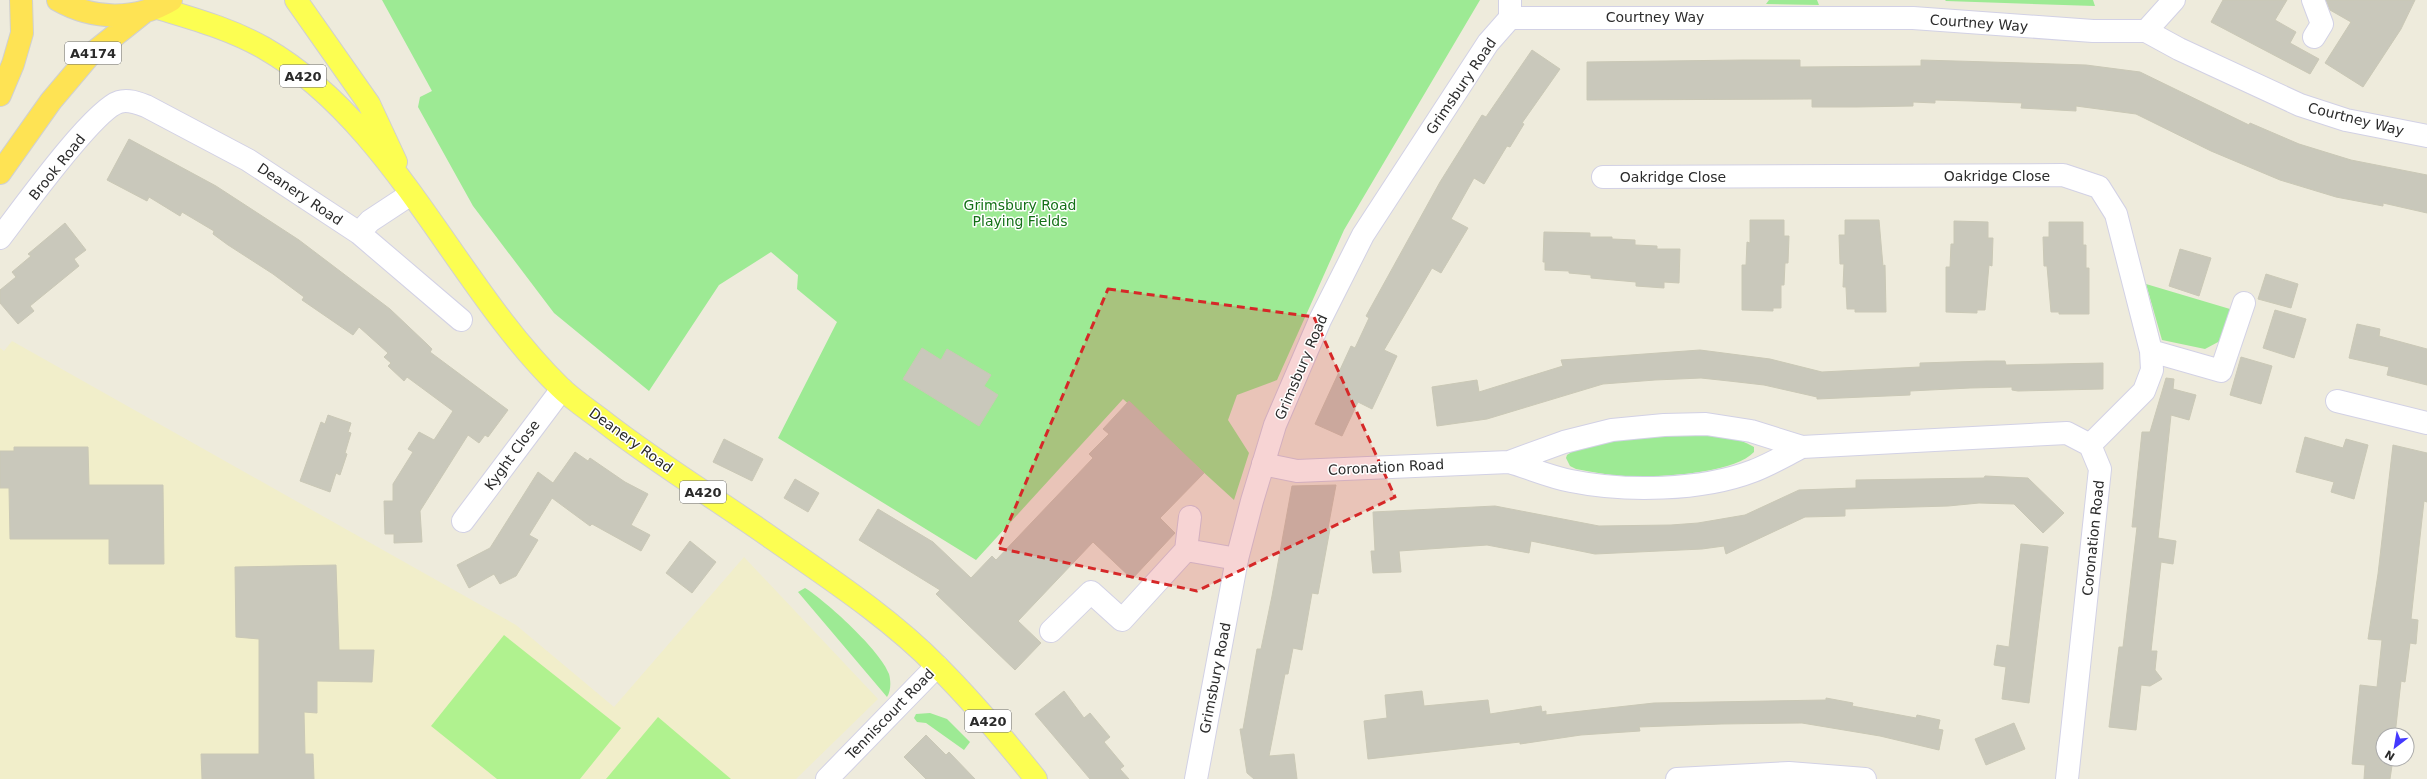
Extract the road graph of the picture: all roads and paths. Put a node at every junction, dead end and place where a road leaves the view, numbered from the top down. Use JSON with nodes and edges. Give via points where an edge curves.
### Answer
{"nodes":[{"id":1,"x":21,"y":0,"type":"edge"},
{"id":2,"x":58,"y":0,"type":"edge"},
{"id":3,"x":296,"y":0,"type":"edge"},
{"id":4,"x":2174,"y":0,"type":"edge"},
{"id":5,"x":2314,"y":0,"type":"edge"},
{"id":6,"x":1507,"y":6,"type":"edge"},
{"id":7,"x":157,"y":7,"type":"edge"},
{"id":8,"x":1914,"y":9,"type":"edge"},
{"id":9,"x":2146,"y":31,"type":"junction"},
{"id":10,"x":2314,"y":37,"type":"dead end"},
{"id":11,"x":0,"y":96,"type":"edge"},
{"id":12,"x":119,"y":102,"type":"joint"},
{"id":13,"x":2427,"y":136,"type":"edge"},
{"id":14,"x":0,"y":173,"type":"edge"},
{"id":15,"x":1603,"y":177,"type":"dead end"},
{"id":16,"x":411,"y":194,"type":"junction"},
{"id":17,"x":359,"y":233,"type":"junction"},
{"id":18,"x":0,"y":238,"type":"edge"},
{"id":19,"x":2244,"y":303,"type":"dead end"},
{"id":20,"x":461,"y":320,"type":"dead end"},
{"id":21,"x":2151,"y":350,"type":"junction"},
{"id":22,"x":562,"y":388,"type":"junction"},
{"id":23,"x":2337,"y":401,"type":"dead end"},
{"id":24,"x":2427,"y":423,"type":"edge"},
{"id":25,"x":2090,"y":445,"type":"junction"},
{"id":26,"x":1802,"y":447,"type":"junction"},
{"id":27,"x":1510,"y":462,"type":"junction"},
{"id":28,"x":1263,"y":464,"type":"junction"},
{"id":29,"x":1190,"y":517,"type":"dead end"},
{"id":30,"x":463,"y":521,"type":"dead end"},
{"id":31,"x":1186,"y":550,"type":"junction"},
{"id":32,"x":1237,"y":560,"type":"junction"},
{"id":33,"x":1051,"y":631,"type":"dead end"},
{"id":34,"x":937,"y":666,"type":"junction"},
{"id":35,"x":827,"y":779,"type":"edge"},
{"id":36,"x":1036,"y":779,"type":"edge"},
{"id":37,"x":1196,"y":779,"type":"edge"},
{"id":38,"x":1677,"y":779,"type":"edge"},
{"id":39,"x":1865,"y":779,"type":"edge"},
{"id":40,"x":2067,"y":779,"type":"edge"}],
"edges":[{"from":1,"to":11,"type":"highway","via":[[22,33],[14,64]]},
{"from":2,"to":7,"type":"highway","via":[[74,9],[108,16]]},
{"from":3,"to":16,"type":"main road","name":"Deanery Road","number":"A420","via":[[368,104]]},
{"from":4,"to":9,"type":"street"},
{"from":5,"to":10,"type":"street","via":[[2322,24]]},
{"from":6,"to":8,"type":"street","name":"Courtney Way"},
{"from":6,"to":28,"type":"street","name":"Grimsbury Road","via":[[1488,43],[1363,235],[1320,320],[1275,425]]},
{"from":7,"to":14,"type":"highway","number":"A4174","via":[[90,56],[51,101]]},
{"from":7,"to":16,"type":"main road","name":"Deanery Road","number":"A420","via":[[218,27],[263,48],[290,65],[355,124]]},
{"from":8,"to":9,"type":"street","name":"Courtney Way","via":[[2093,31]]},
{"from":9,"to":13,"type":"street","name":"Courtney Way","via":[[2300,105],[2346,120]]},
{"from":12,"to":17,"type":"street","name":"Deanery Road","via":[[132,101],[146,106],[248,160]]},
{"from":12,"to":18,"type":"street","name":"Brook Road","via":[[107,109],[68,151]]},
{"from":15,"to":21,"type":"street","name":"Oakridge Close","via":[[2063,175],[2099,187],[2116,214]]},
{"from":16,"to":17,"type":"street","via":[[370,221]]},
{"from":16,"to":22,"type":"main road","name":"Deanery Road","number":"A420","via":[[526,350]]},
{"from":17,"to":20,"type":"street","name":"Deanery Road"},
{"from":19,"to":21,"type":"street","via":[[2221,371]]},
{"from":21,"to":25,"type":"street","name":"Oakridge Close","via":[[2152,370],[2144,390]]},
{"from":22,"to":30,"type":"street","name":"Kyght Close"},
{"from":22,"to":34,"type":"main road","name":"Deanery Road","number":"A420","via":[[640,449],[773,539],[877,614]]},
{"from":23,"to":24,"type":"street"},
{"from":25,"to":26,"type":"street","name":"Coronation Road","via":[[2067,434]]},
{"from":25,"to":40,"type":"street","name":"Coronation Road","via":[[2100,469]]},
{"from":26,"to":27,"type":"street","name":"Coronation Road","via":[[1751,430],[1706,424],[1664,424],[1612,430],[1564,442]]},
{"from":26,"to":27,"type":"street","name":"Coronation Road","via":[[1752,472],[1711,482],[1668,486],[1622,487],[1571,481]]},
{"from":27,"to":28,"type":"street","name":"Coronation Road","via":[[1297,471]]},
{"from":28,"to":32,"type":"street","name":"Grimsbury Road"},
{"from":29,"to":31,"type":"street"},
{"from":31,"to":32,"type":"street"},
{"from":31,"to":33,"type":"street","via":[[1122,620],[1091,592]]},
{"from":32,"to":37,"type":"street","name":"Grimsbury Road"},
{"from":34,"to":35,"type":"street","name":"Tenniscourt Road"},
{"from":34,"to":36,"type":"main road","number":"A420","via":[[998,732]]},
{"from":38,"to":39,"type":"street","via":[[1789,773]]}]}
